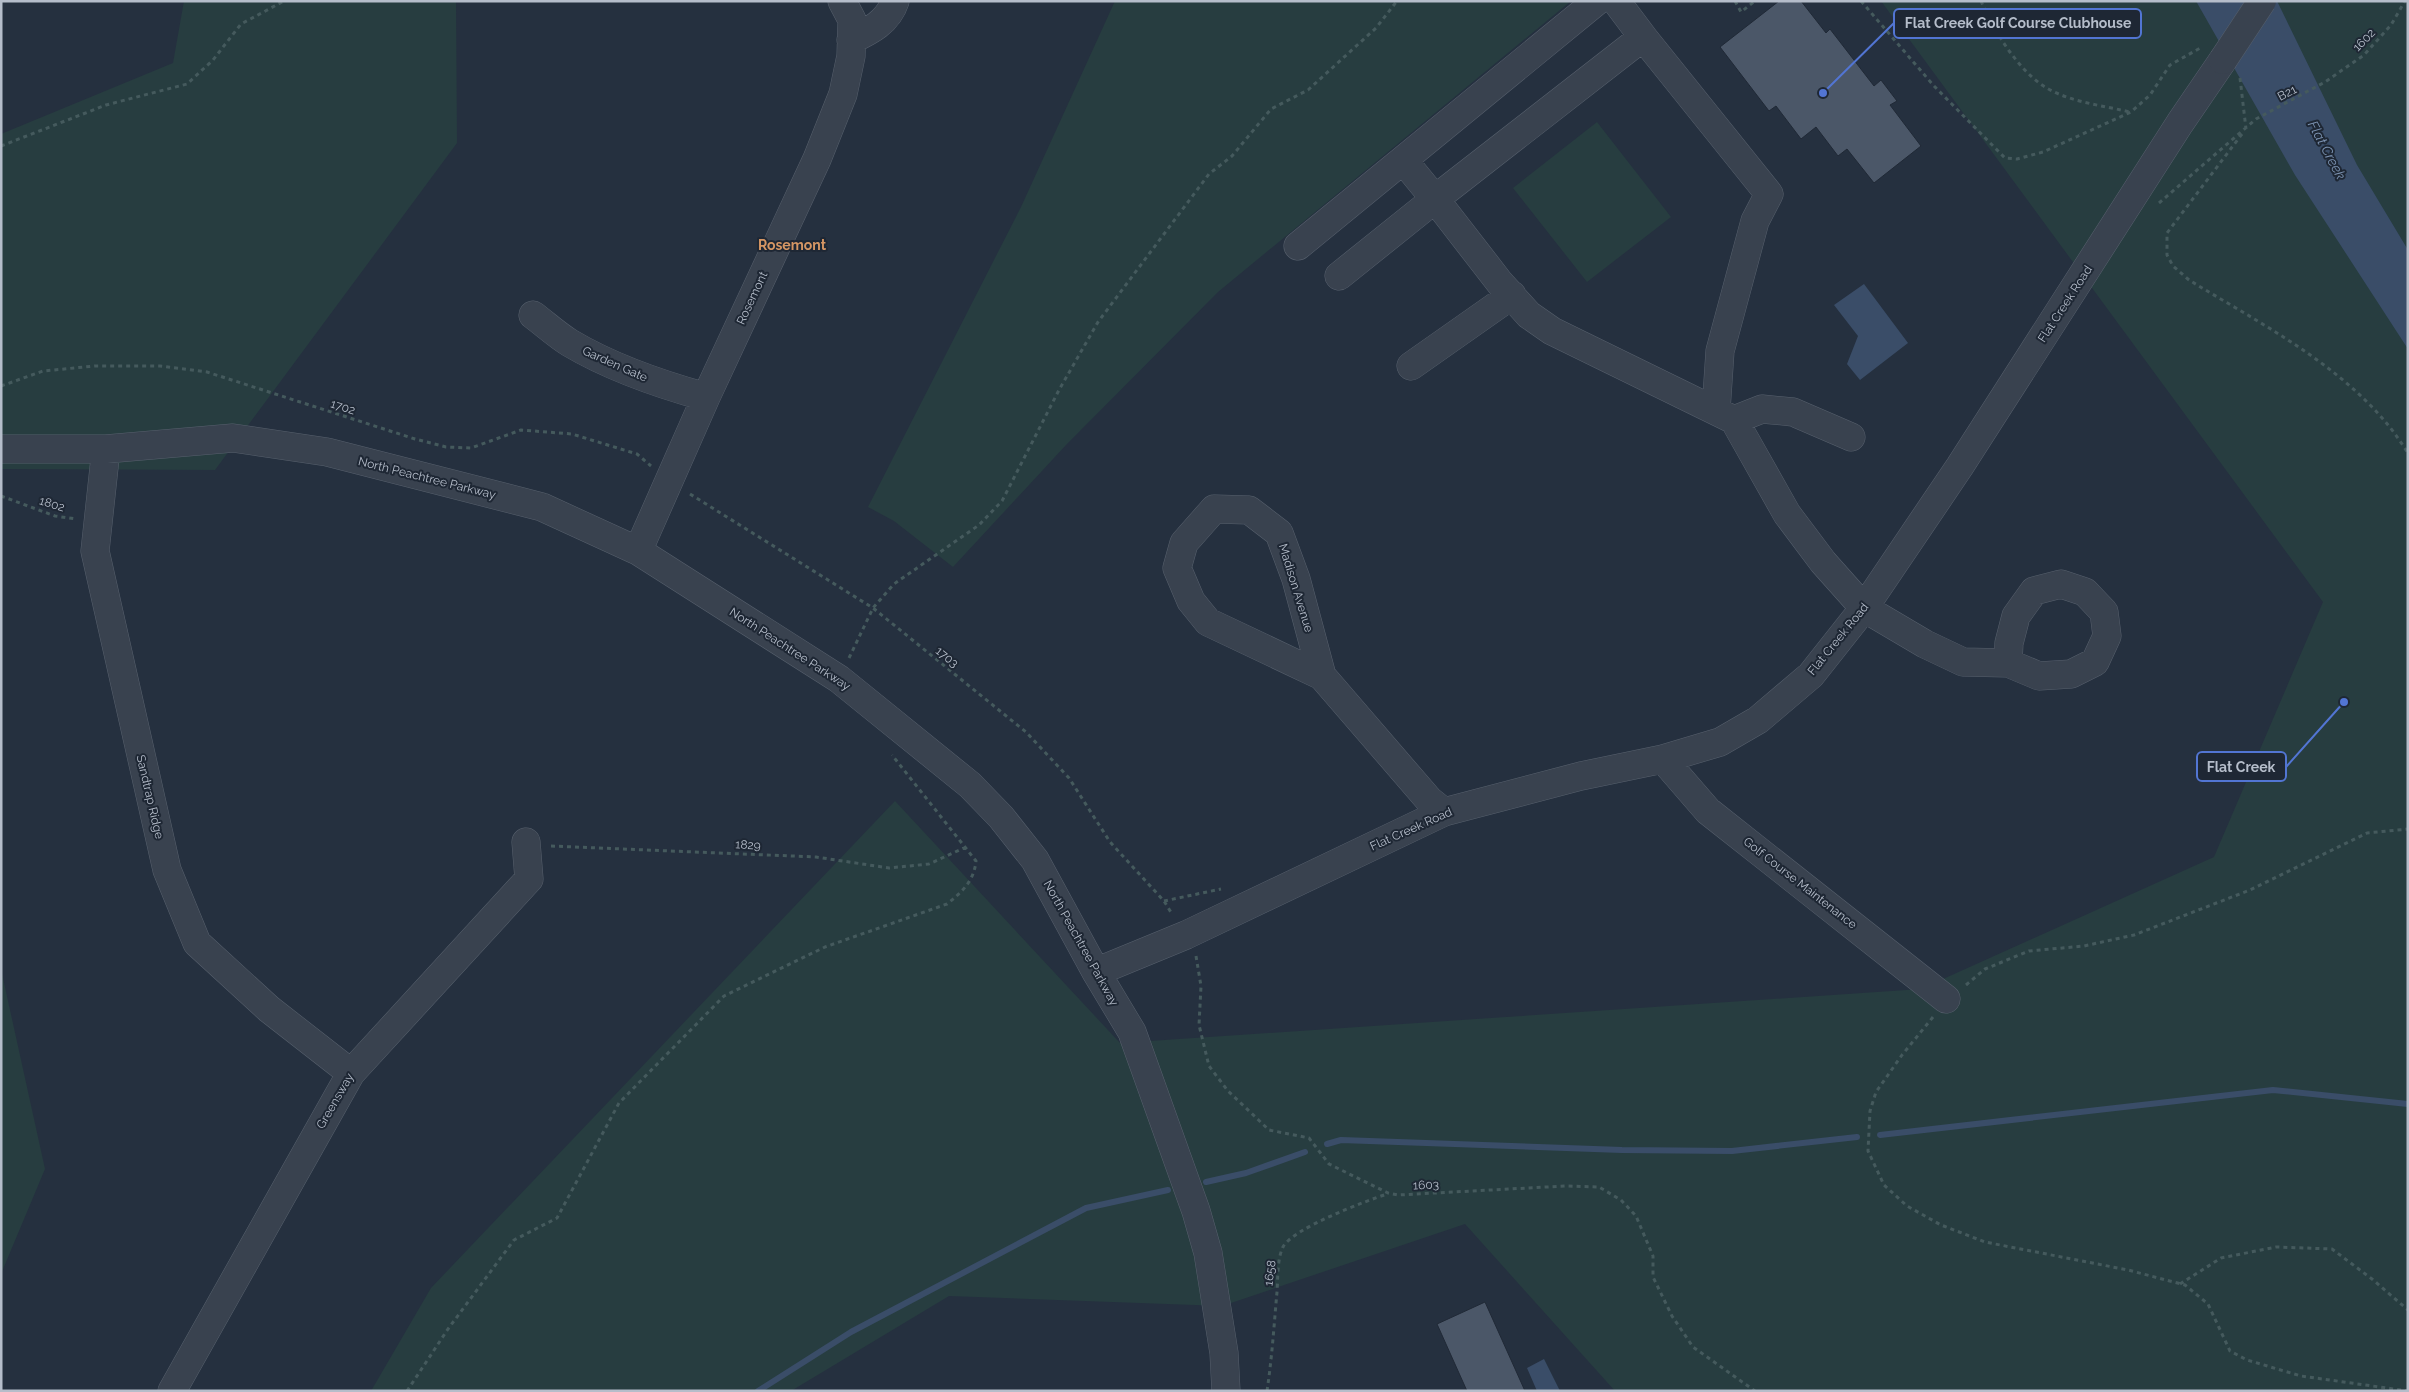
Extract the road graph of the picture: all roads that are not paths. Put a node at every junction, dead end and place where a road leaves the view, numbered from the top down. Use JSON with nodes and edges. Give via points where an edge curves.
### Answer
{"nodes":[{"id":1,"x":842,"y":1,"type":"edge"},
{"id":2,"x":895,"y":1,"type":"edge"},
{"id":3,"x":1598,"y":1,"type":"edge"},
{"id":4,"x":1616,"y":1,"type":"edge"},
{"id":5,"x":2262,"y":1,"type":"edge"},
{"id":6,"x":1643,"y":37,"type":"junction"},
{"id":7,"x":851,"y":40,"type":"junction"},
{"id":8,"x":1403,"y":160,"type":"junction"},
{"id":9,"x":1435,"y":199,"type":"junction"},
{"id":10,"x":1298,"y":246,"type":"dead end"},
{"id":11,"x":1339,"y":276,"type":"dead end"},
{"id":12,"x":1512,"y":295,"type":"junction"},
{"id":13,"x":532,"y":315,"type":"dead end"},
{"id":14,"x":1412,"y":366,"type":"dead end"},
{"id":15,"x":706,"y":396,"type":"junction"},
{"id":16,"x":1725,"y":416,"type":"junction"},
{"id":17,"x":1851,"y":438,"type":"dead end"},
{"id":18,"x":1,"y":449,"type":"edge"},
{"id":19,"x":106,"y":449,"type":"junction"},
{"id":20,"x":638,"y":551,"type":"junction"},
{"id":21,"x":1864,"y":608,"type":"junction"},
{"id":22,"x":2008,"y":663,"type":"dead end"},
{"id":23,"x":1322,"y":676,"type":"junction"},
{"id":24,"x":1663,"y":759,"type":"junction"},
{"id":25,"x":1444,"y":812,"type":"junction"},
{"id":26,"x":526,"y":842,"type":"road end"},
{"id":27,"x":1096,"y":972,"type":"junction"},
{"id":28,"x":1946,"y":1002,"type":"road end"},
{"id":29,"x":351,"y":1072,"type":"junction"},
{"id":30,"x":172,"y":1391,"type":"edge"},
{"id":31,"x":1226,"y":1391,"type":"edge"}],
"edges":[{"from":1,"to":7,"type":"street","name":"Rosemont","via":[[852,20]]},
{"from":2,"to":7,"type":"street","via":[[892,10],[873,30]]},
{"from":3,"to":8,"type":"street"},
{"from":4,"to":6,"type":"street"},
{"from":5,"to":21,"type":"street","name":"Flat Creek Road","bridge":true},
{"from":6,"to":9,"type":"street"},
{"from":6,"to":16,"type":"street","via":[[1769,194],[1755,221],[1720,351]]},
{"from":7,"to":15,"type":"street","name":"Rosemont","via":[[843,94],[820,151]]},
{"from":8,"to":9,"type":"street"},
{"from":8,"to":10,"type":"street"},
{"from":9,"to":11,"type":"street"},
{"from":9,"to":12,"type":"street"},
{"from":12,"to":14,"type":"street"},
{"from":12,"to":16,"type":"street","via":[[1529,315],[1552,331]]},
{"from":13,"to":15,"type":"street","name":"Garden Gate","via":[[568,342],[614,366],[659,384]]},
{"from":15,"to":20,"type":"street","name":"Rosemont"},
{"from":16,"to":17,"type":"street","via":[[1762,408],[1793,412]]},
{"from":16,"to":21,"type":"street","via":[[1787,514],[1823,562]]},
{"from":18,"to":19,"type":"street","name":"North Peachtree Parkway"},
{"from":19,"to":20,"type":"street","name":"North Peachtree Parkway","via":[[233,438],[327,452],[542,507]]},
{"from":19,"to":29,"type":"street","name":"Sandtrap Ridge","via":[[94,551],[167,870],[197,943],[269,1009]]},
{"from":20,"to":27,"type":"street","name":"North Peachtree Parkway","via":[[839,679],[970,785],[1001,816],[1035,860]]},
{"from":21,"to":22,"type":"street","via":[[1924,644],[1963,662]]},
{"from":21,"to":24,"type":"street","name":"Flat Creek Road","via":[[1811,674],[1758,720],[1720,742]]},
{"from":23,"to":23,"type":"street","name":"Madison Avenue","via":[[1208,622],[1191,601],[1177,568],[1184,543],[1214,509],[1249,510],[1279,533],[1296,579]]},
{"from":23,"to":25,"type":"street","name":"Madison Avenue","via":[[1429,800]]},
{"from":24,"to":25,"type":"street","name":"Flat Creek Road","via":[[1581,776]]},
{"from":24,"to":28,"type":"street","name":"Golf Course Maintenance","via":[[1708,811]]},
{"from":25,"to":27,"type":"street","name":"Flat Creek Road","via":[[1186,935]]},
{"from":26,"to":29,"type":"street","name":"Greensway","via":[[530,879]]},
{"from":27,"to":31,"type":"street","name":"North Peachtree Parkway","via":[[1132,1032],[1196,1211],[1208,1253],[1224,1353]]},
{"from":29,"to":30,"type":"street","name":"Greensway"}]}
